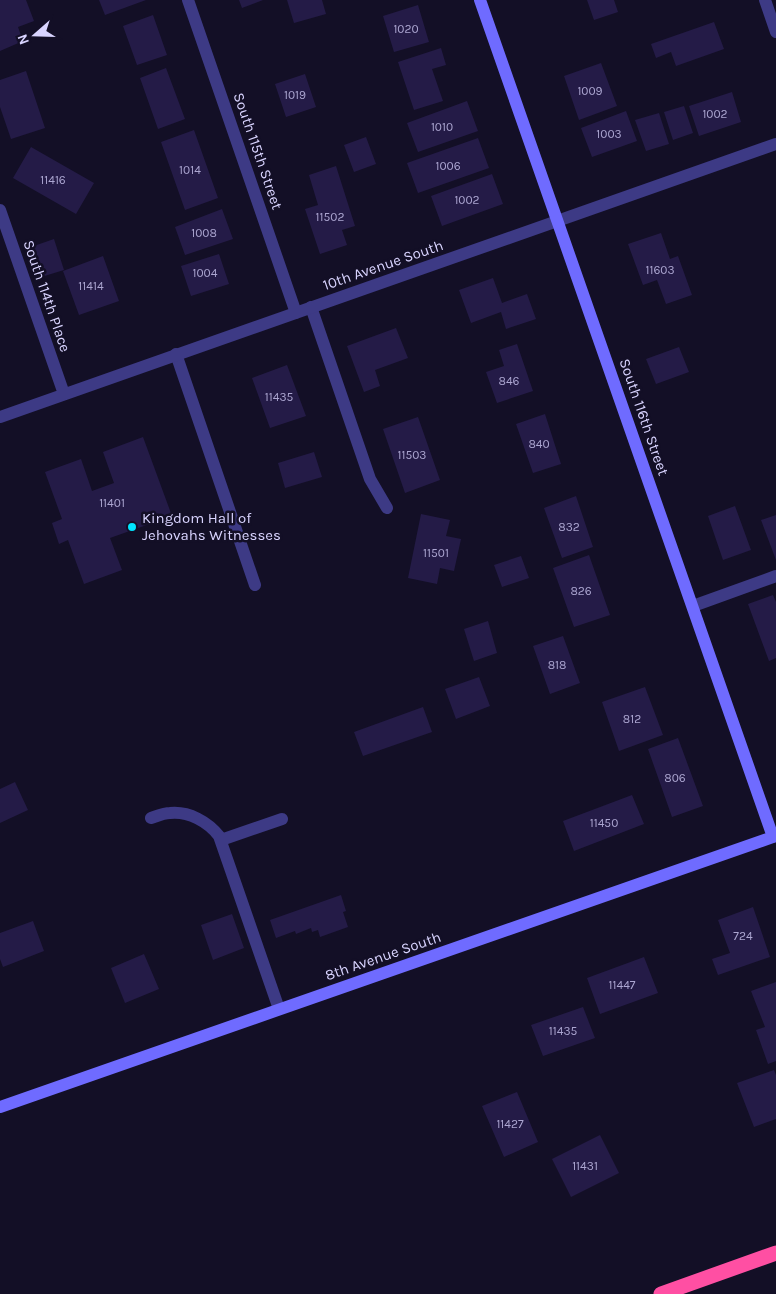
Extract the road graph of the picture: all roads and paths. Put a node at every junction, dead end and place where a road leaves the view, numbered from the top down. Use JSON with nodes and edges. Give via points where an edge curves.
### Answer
{"nodes":[{"id":1,"x":188,"y":0,"type":"edge"},
{"id":2,"x":480,"y":0,"type":"edge"},
{"id":3,"x":765,"y":0,"type":"edge"},
{"id":4,"x":776,"y":32,"type":"edge"},
{"id":5,"x":776,"y":144,"type":"edge"},
{"id":6,"x":0,"y":210,"type":"edge"},
{"id":7,"x":558,"y":220,"type":"junction"},
{"id":8,"x":311,"y":307,"type":"junction"},
{"id":9,"x":296,"y":312,"type":"junction"},
{"id":10,"x":176,"y":354,"type":"junction"},
{"id":11,"x":64,"y":394,"type":"junction"},
{"id":12,"x":0,"y":417,"type":"edge"},
{"id":13,"x":387,"y":508,"type":"dead end"},
{"id":14,"x":776,"y":576,"type":"edge"},
{"id":15,"x":255,"y":585,"type":"dead end"},
{"id":16,"x":693,"y":606,"type":"junction"},
{"id":17,"x":151,"y":818,"type":"dead end"},
{"id":18,"x":282,"y":820,"type":"dead end"},
{"id":19,"x":775,"y":839,"type":"edge"},
{"id":20,"x":221,"y":840,"type":"junction"},
{"id":21,"x":280,"y":1009,"type":"junction"},
{"id":22,"x":0,"y":1107,"type":"edge"},
{"id":23,"x":776,"y":1253,"type":"edge"},
{"id":24,"x":661,"y":1294,"type":"edge"}],
"edges":[{"from":1,"to":9,"type":"street","name":"South 115th Street"},
{"from":2,"to":7,"type":"street","name":"South 116th Street"},
{"from":3,"to":4,"type":"street"},
{"from":5,"to":7,"type":"street","name":"10th Avenue South"},
{"from":6,"to":11,"type":"street","name":"South 114th Place"},
{"from":7,"to":8,"type":"street","name":"10th Avenue South"},
{"from":7,"to":16,"type":"street","name":"South 116th Street"},
{"from":8,"to":9,"type":"street","name":"10th Avenue South"},
{"from":8,"to":13,"type":"street","via":[[370,480]]},
{"from":9,"to":10,"type":"street","name":"10th Avenue South"},
{"from":10,"to":11,"type":"street","name":"10th Avenue South"},
{"from":10,"to":15,"type":"street"},
{"from":11,"to":12,"type":"street","name":"10th Avenue South"},
{"from":14,"to":16,"type":"street"},
{"from":16,"to":19,"type":"street","name":"South 116th Street"},
{"from":17,"to":20,"type":"street","via":[[171,812],[189,815],[216,831]]},
{"from":18,"to":20,"type":"street"},
{"from":19,"to":21,"type":"street","name":"8th Avenue South"},
{"from":20,"to":21,"type":"street"},
{"from":21,"to":22,"type":"street","name":"8th Avenue South"},
{"from":23,"to":24,"type":"highway"}]}
